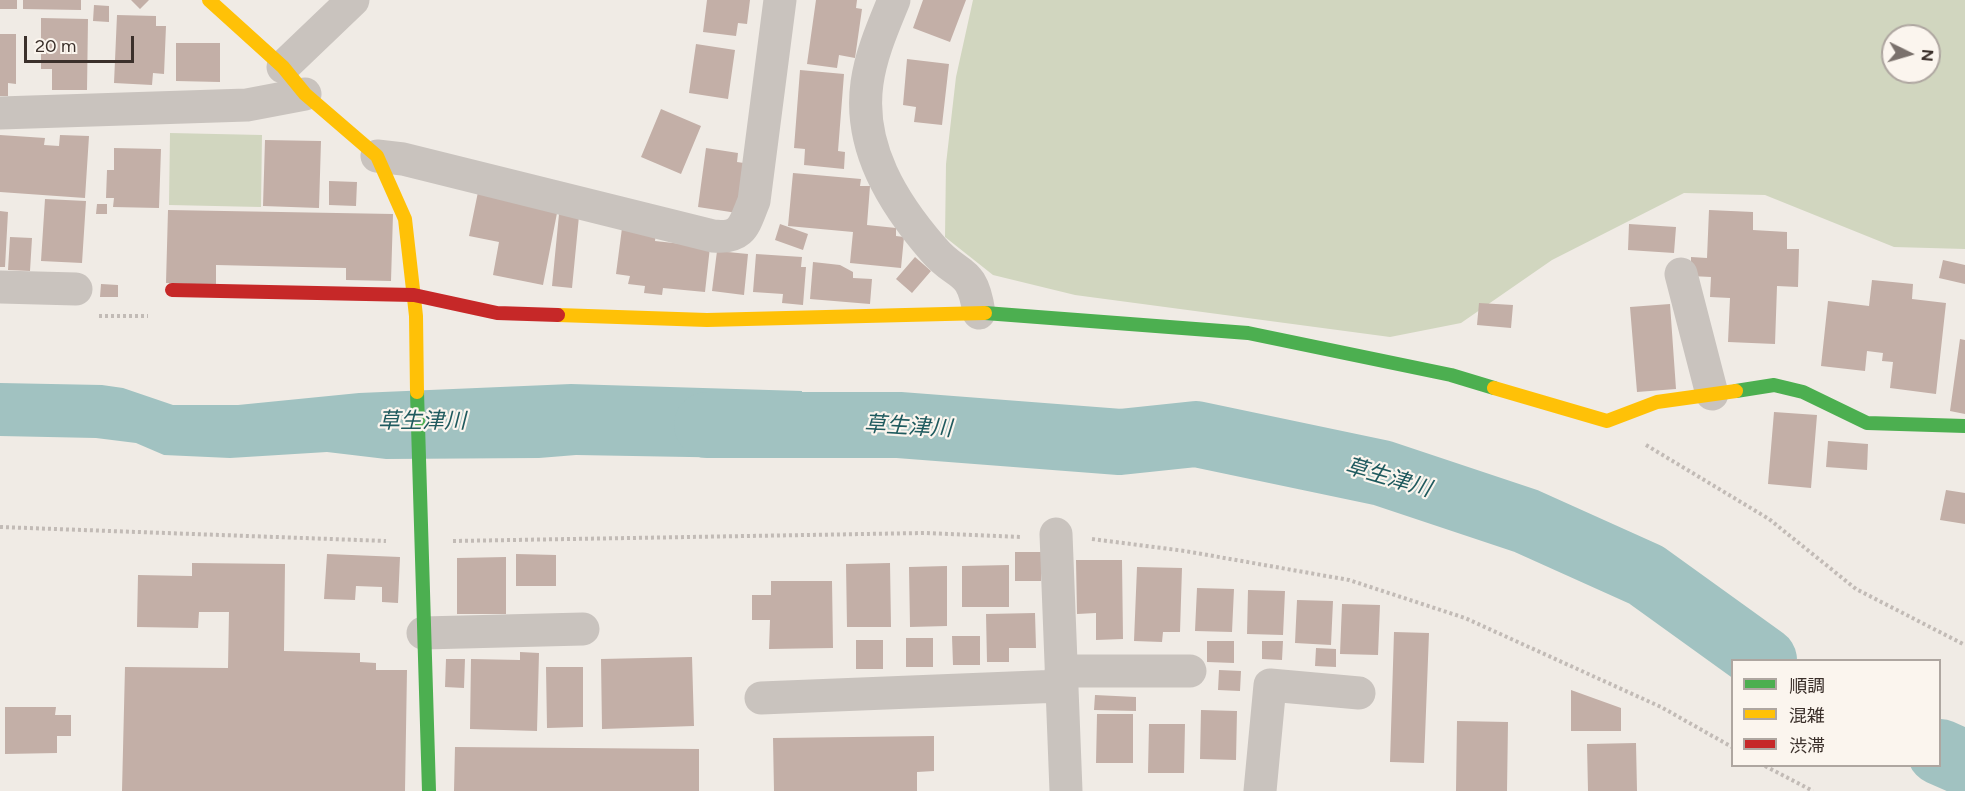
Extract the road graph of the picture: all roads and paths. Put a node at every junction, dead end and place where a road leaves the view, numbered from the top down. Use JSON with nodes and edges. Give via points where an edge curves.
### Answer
{"nodes":[{"id":1,"x":209,"y":0,"type":"edge"},
{"id":2,"x":353,"y":0,"type":"edge"},
{"id":3,"x":780,"y":0,"type":"edge"},
{"id":4,"x":894,"y":0,"type":"edge"},
{"id":5,"x":283,"y":67,"type":"junction"},
{"id":6,"x":305,"y":94,"type":"junction"},
{"id":7,"x":0,"y":113,"type":"edge"},
{"id":8,"x":377,"y":156,"type":"junction"},
{"id":9,"x":1681,"y":274,"type":"dead end"},
{"id":10,"x":0,"y":287,"type":"edge"},
{"id":11,"x":76,"y":289,"type":"dead end"},
{"id":12,"x":172,"y":290,"type":"dead end"},
{"id":13,"x":414,"y":295,"type":"junction"},
{"id":14,"x":978,"y":313,"type":"junction"},
{"id":15,"x":1712,"y":394,"type":"junction"},
{"id":16,"x":1607,"y":421,"type":"junction"},
{"id":17,"x":1965,"y":426,"type":"edge"},
{"id":18,"x":0,"y":527,"type":"edge"},
{"id":19,"x":1056,"y":534,"type":"dead end"},
{"id":20,"x":420,"y":542,"type":"junction"},
{"id":21,"x":583,"y":629,"type":"dead end"},
{"id":22,"x":423,"y":633,"type":"junction"},
{"id":23,"x":1965,"y":645,"type":"edge"},
{"id":24,"x":1190,"y":671,"type":"dead end"},
{"id":25,"x":1061,"y":679,"type":"junction"},
{"id":26,"x":1359,"y":693,"type":"dead end"},
{"id":27,"x":761,"y":699,"type":"dead end"},
{"id":28,"x":1769,"y":767,"type":"edge"},
{"id":29,"x":429,"y":791,"type":"edge"},
{"id":30,"x":1066,"y":791,"type":"edge"},
{"id":31,"x":1260,"y":791,"type":"edge"},
{"id":32,"x":1814,"y":791,"type":"edge"}],
"edges":[{"from":1,"to":5,"type":"street"},
{"from":2,"to":5,"type":"street"},
{"from":3,"to":8,"type":"street","via":[[754,201],[742,229],[729,237]]},
{"from":4,"to":14,"type":"street","via":[[878,39],[867,84],[872,148],[883,180],[907,217],[935,252],[969,278]]},
{"from":5,"to":6,"type":"street"},
{"from":6,"to":7,"type":"street","via":[[247,105]]},
{"from":6,"to":8,"type":"street"},
{"from":8,"to":13,"type":"street","via":[[405,219]]},
{"from":9,"to":15,"type":"street"},
{"from":10,"to":11,"type":"street"},
{"from":12,"to":13,"type":"street"},
{"from":13,"to":14,"type":"street","via":[[497,313],[708,320]]},
{"from":13,"to":20,"type":"street"},
{"from":14,"to":16,"type":"street","via":[[1248,333],[1451,375]]},
{"from":15,"to":16,"type":"street","via":[[1658,402]]},
{"from":15,"to":17,"type":"street","via":[[1774,385],[1803,393],[1867,423]]},
{"from":16,"to":23,"type":"path","via":[[1769,519],[1856,589]]},
{"from":18,"to":20,"type":"path"},
{"from":19,"to":25,"type":"street"},
{"from":20,"to":22,"type":"street"},
{"from":21,"to":22,"type":"street"},
{"from":22,"to":29,"type":"street"},
{"from":24,"to":25,"type":"street"},
{"from":25,"to":27,"type":"street"},
{"from":25,"to":30,"type":"street"},
{"from":26,"to":31,"type":"street","via":[[1270,685]]},
{"from":28,"to":32,"type":"path"}]}
